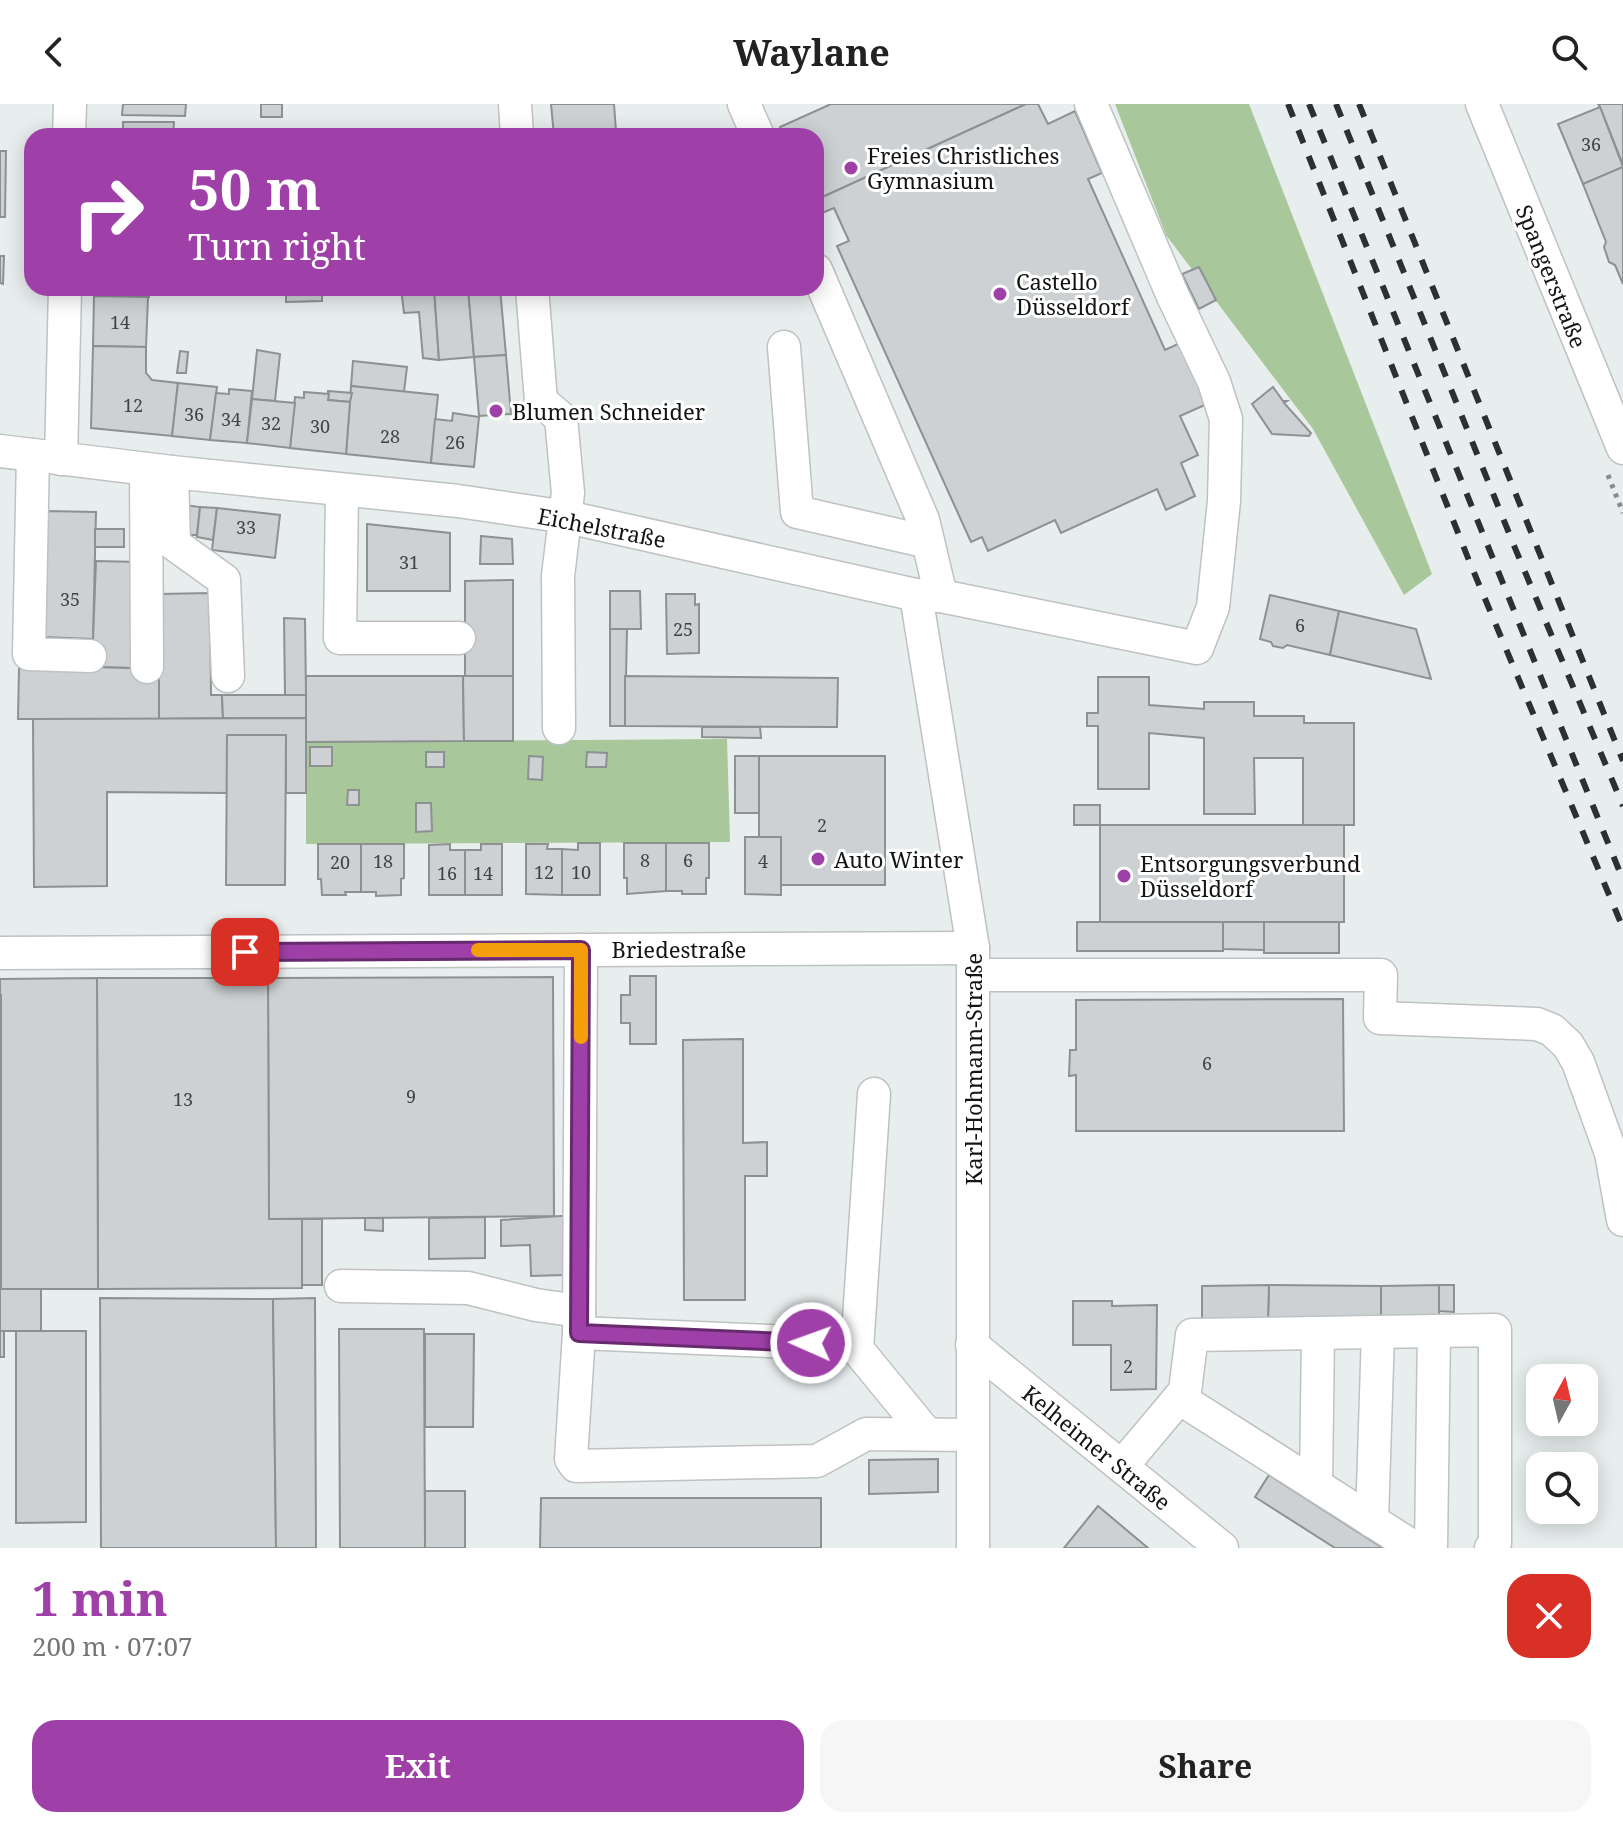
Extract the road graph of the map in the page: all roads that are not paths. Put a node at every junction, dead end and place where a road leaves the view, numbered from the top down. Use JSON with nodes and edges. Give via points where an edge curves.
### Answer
{"nodes":[{"id":1,"x":70,"y":104,"type":"edge"},
{"id":2,"x":515,"y":104,"type":"edge"},
{"id":3,"x":744,"y":104,"type":"edge"},
{"id":4,"x":1091,"y":104,"type":"edge"},
{"id":5,"x":1482,"y":104,"type":"edge"},
{"id":6,"x":69,"y":128,"type":"edge"},
{"id":7,"x":516,"y":128,"type":"edge"},
{"id":8,"x":754,"y":128,"type":"edge"},
{"id":9,"x":824,"y":289,"type":"edge"},
{"id":10,"x":64,"y":296,"type":"edge"},
{"id":11,"x":533,"y":296,"type":"edge"},
{"id":12,"x":784,"y":347,"type":"dead end"},
{"id":13,"x":1623,"y":448,"type":"edge"},
{"id":14,"x":0,"y":451,"type":"edge"},
{"id":15,"x":47,"y":457,"type":"junction"},
{"id":16,"x":159,"y":470,"type":"junction"},
{"id":17,"x":342,"y":490,"type":"junction"},
{"id":18,"x":567,"y":517,"type":"junction"},
{"id":19,"x":928,"y":542,"type":"junction"},
{"id":20,"x":929,"y":596,"type":"junction"},
{"id":21,"x":459,"y":638,"type":"dead end"},
{"id":22,"x":90,"y":656,"type":"dead end"},
{"id":23,"x":147,"y":667,"type":"dead end"},
{"id":24,"x":228,"y":676,"type":"dead end"},
{"id":25,"x":559,"y":728,"type":"dead end"},
{"id":26,"x":581,"y":950,"type":"junction"},
{"id":27,"x":0,"y":953,"type":"edge"},
{"id":28,"x":973,"y":961,"type":"junction"},
{"id":29,"x":874,"y":1094,"type":"dead end"},
{"id":30,"x":1623,"y":1220,"type":"edge"},
{"id":31,"x":341,"y":1286,"type":"dead end"},
{"id":32,"x":579,"y":1322,"type":"junction"},
{"id":33,"x":1434,"y":1331,"type":"junction"},
{"id":34,"x":1378,"y":1332,"type":"junction"},
{"id":35,"x":1318,"y":1333,"type":"junction"},
{"id":36,"x":972,"y":1345,"type":"junction"},
{"id":37,"x":857,"y":1349,"type":"junction"},
{"id":38,"x":1179,"y":1398,"type":"junction"},
{"id":39,"x":926,"y":1433,"type":"junction"},
{"id":40,"x":972,"y":1435,"type":"junction"},
{"id":41,"x":1122,"y":1466,"type":"junction"},
{"id":42,"x":1316,"y":1485,"type":"junction"},
{"id":43,"x":1372,"y":1521,"type":"junction"},
{"id":44,"x":973,"y":1548,"type":"edge"},
{"id":45,"x":1222,"y":1548,"type":"edge"},
{"id":46,"x":1415,"y":1548,"type":"edge"},
{"id":47,"x":1431,"y":1548,"type":"edge"},
{"id":48,"x":1491,"y":1548,"type":"edge"}],
"edges":[{"from":1,"to":6,"type":"street"},
{"from":2,"to":7,"type":"street"},
{"from":3,"to":8,"type":"street"},
{"from":4,"to":20,"type":"street","name":"Eichelstraße","via":[[1226,419],[1213,607],[1197,648]]},
{"from":5,"to":13,"type":"street","name":"Spangerstraße"},
{"from":9,"to":19,"type":"street","name":"Karl-Hohmann-Straße"},
{"from":10,"to":15,"type":"street"},
{"from":11,"to":18,"type":"street","via":[[541,401],[561,418]]},
{"from":12,"to":19,"type":"street","via":[[797,512]]},
{"from":14,"to":15,"type":"street","name":"Eichelstraße"},
{"from":15,"to":16,"type":"street","name":"Eichelstraße"},
{"from":15,"to":22,"type":"street","via":[[29,654]]},
{"from":16,"to":17,"type":"street","name":"Eichelstraße"},
{"from":16,"to":23,"type":"street"},
{"from":16,"to":24,"type":"street","via":[[174,544],[224,580]]},
{"from":17,"to":18,"type":"street","name":"Eichelstraße"},
{"from":17,"to":21,"type":"street","via":[[340,638]]},
{"from":18,"to":20,"type":"street","name":"Eichelstraße"},
{"from":18,"to":25,"type":"street","via":[[558,576]]},
{"from":19,"to":20,"type":"street","name":"Karl-Hohmann-Straße"},
{"from":20,"to":28,"type":"street","name":"Karl-Hohmann-Straße"},
{"from":26,"to":27,"type":"street","name":"Briedestraße"},
{"from":26,"to":28,"type":"street","name":"Briedestraße"},
{"from":26,"to":32,"type":"street"},
{"from":28,"to":30,"type":"street","name":"Briedestraße","via":[[1381,975],[1380,1018],[1537,1024],[1552,1030],[1578,1062],[1611,1153]]},
{"from":28,"to":36,"type":"street","name":"Karl-Hohmann-Straße"},
{"from":29,"to":37,"type":"street"},
{"from":31,"to":32,"type":"street","via":[[468,1288]]},
{"from":32,"to":37,"type":"street"},
{"from":32,"to":39,"type":"street","via":[[571,1459],[576,1466],[817,1461],[866,1434]]},
{"from":33,"to":34,"type":"street"},
{"from":33,"to":47,"type":"street"},
{"from":33,"to":48,"type":"street","via":[[1495,1330]]},
{"from":34,"to":35,"type":"street"},
{"from":34,"to":43,"type":"street"},
{"from":35,"to":38,"type":"street","via":[[1192,1335],[1185,1391]]},
{"from":35,"to":42,"type":"street"},
{"from":36,"to":40,"type":"street","name":"Karl-Hohmann-Straße"},
{"from":36,"to":41,"type":"street","name":"Kelheimer Straße"},
{"from":37,"to":39,"type":"street"},
{"from":38,"to":41,"type":"street"},
{"from":38,"to":42,"type":"street"},
{"from":39,"to":40,"type":"street"},
{"from":40,"to":44,"type":"street","name":"Karl-Hohmann-Straße"},
{"from":41,"to":45,"type":"street","name":"Kelheimer Straße"},
{"from":42,"to":43,"type":"street"},
{"from":43,"to":46,"type":"street"}]}
